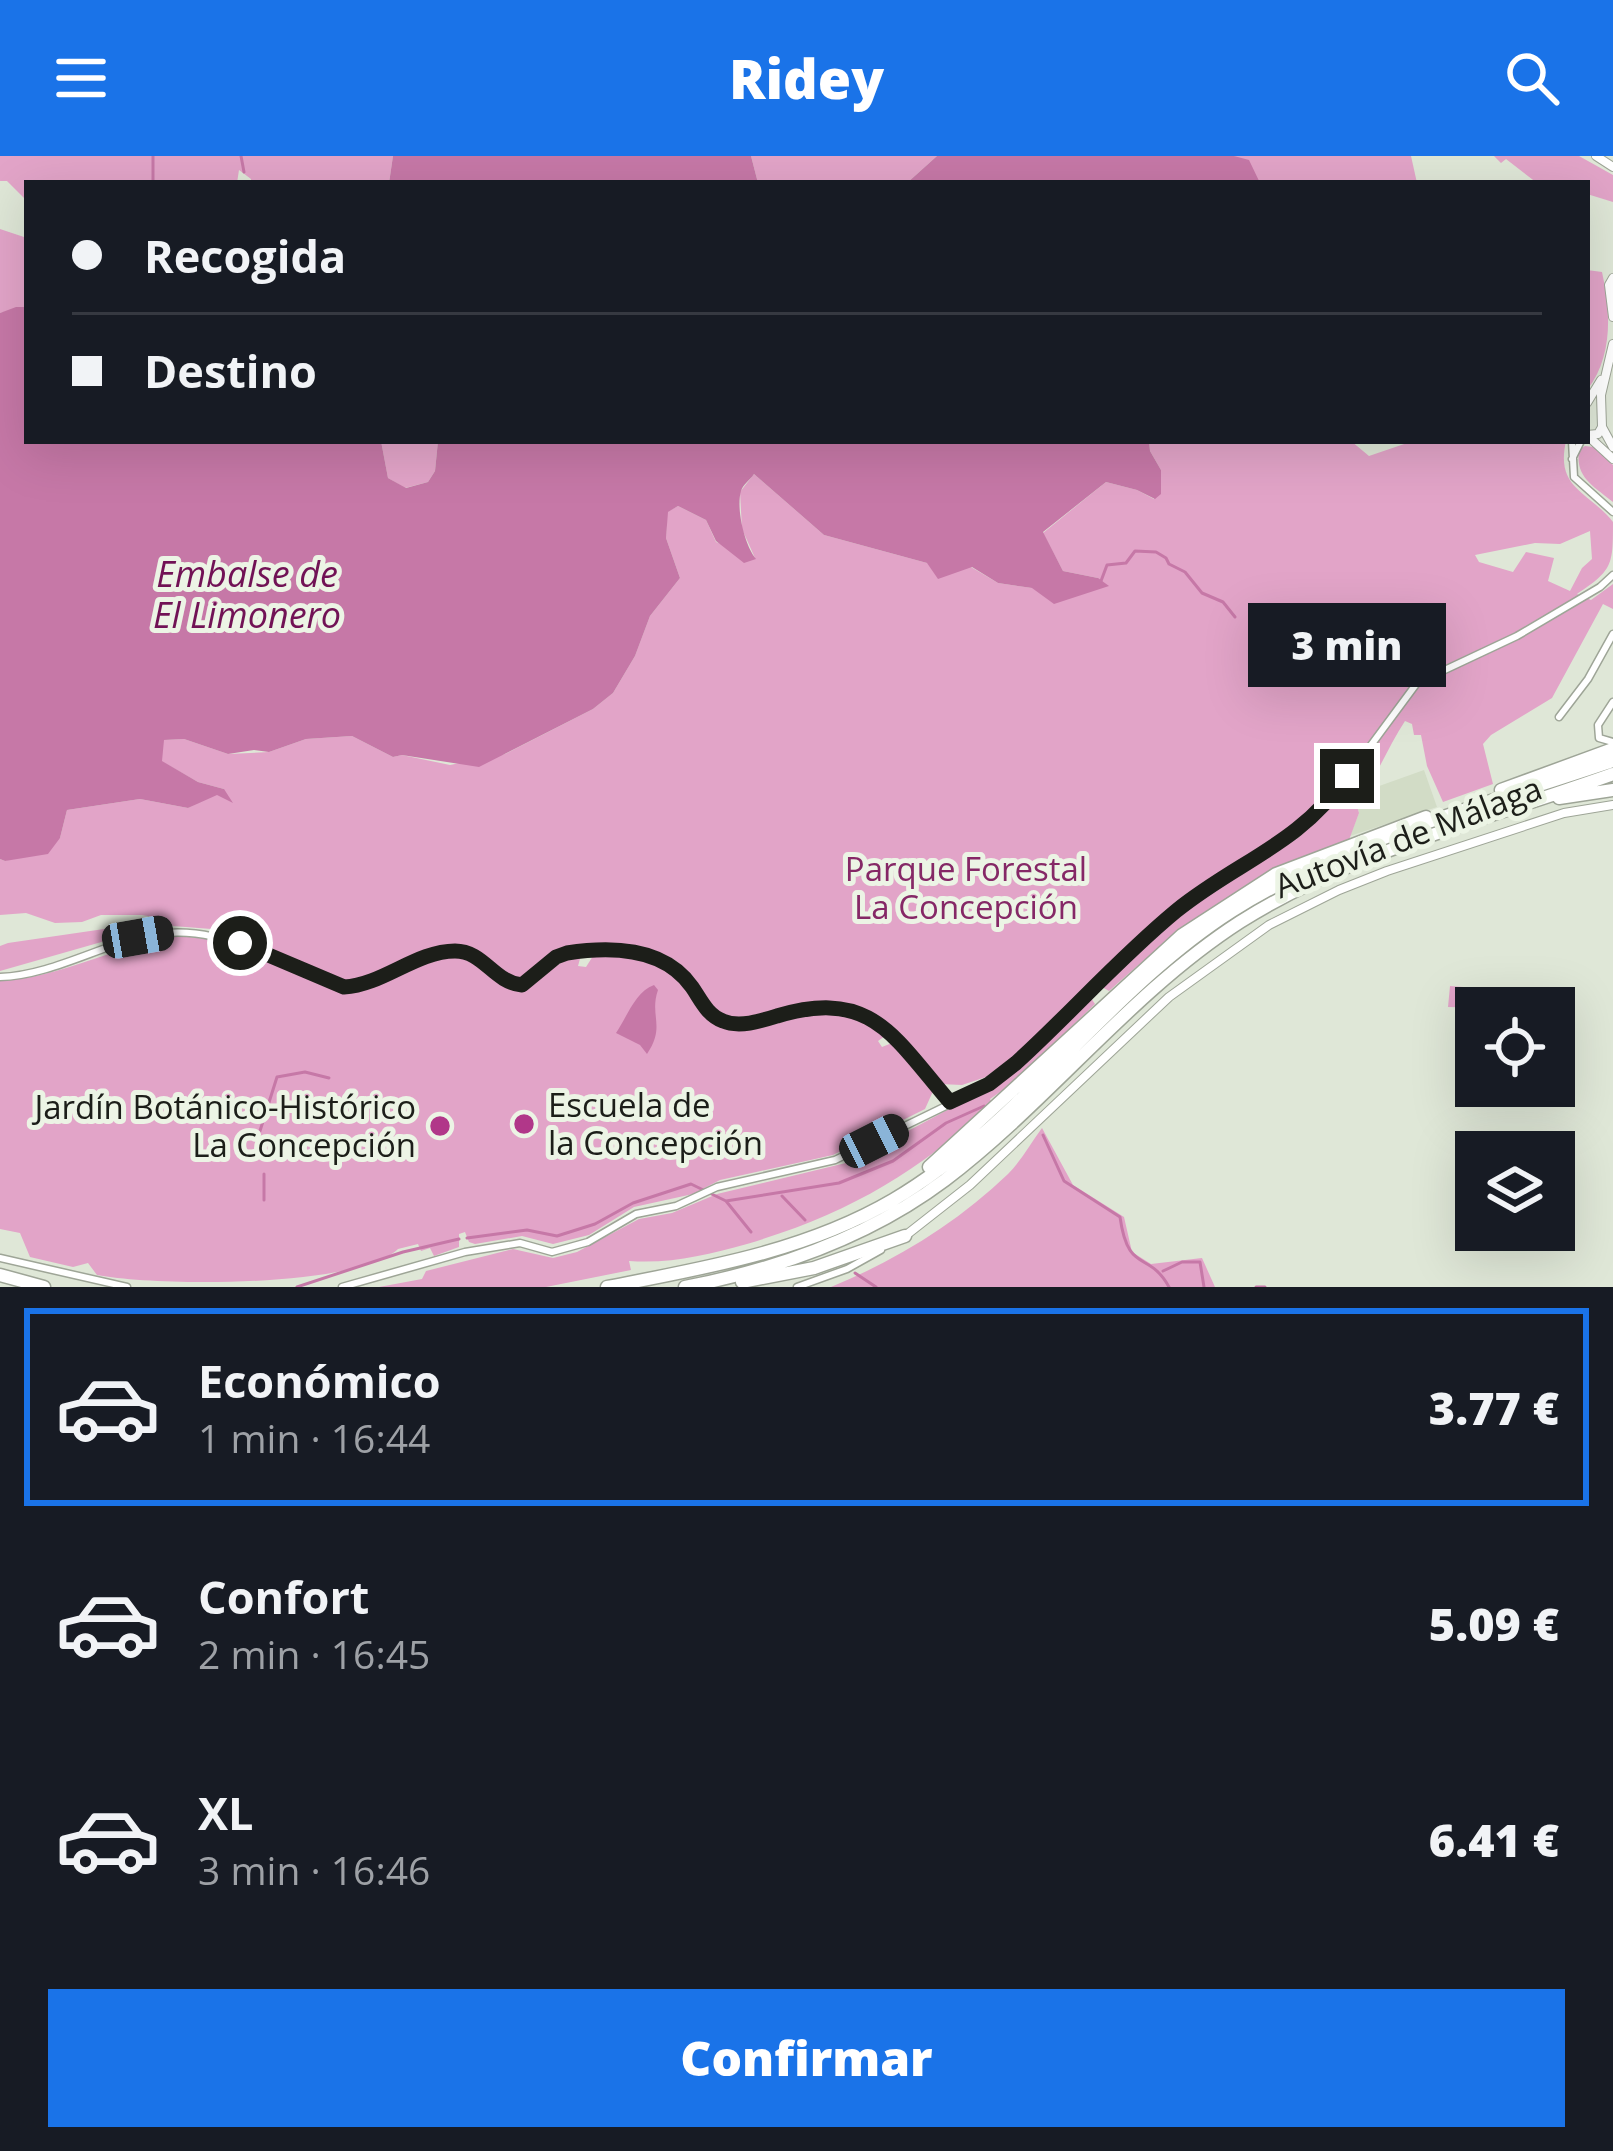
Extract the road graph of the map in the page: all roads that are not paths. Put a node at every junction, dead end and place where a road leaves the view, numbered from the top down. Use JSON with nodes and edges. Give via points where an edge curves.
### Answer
{"nodes":[{"id":1,"x":1596,"y":156,"type":"edge"},
{"id":2,"x":1613,"y":167,"type":"edge"},
{"id":3,"x":1613,"y":278,"type":"edge"},
{"id":4,"x":1613,"y":317,"type":"edge"},
{"id":5,"x":1613,"y":344,"type":"edge"},
{"id":6,"x":1605,"y":374,"type":"junction"},
{"id":7,"x":1590,"y":398,"type":"edge"},
{"id":8,"x":1590,"y":417,"type":"edge"},
{"id":9,"x":1601,"y":423,"type":"junction"},
{"id":10,"x":1590,"y":436,"type":"edge"},
{"id":11,"x":1579,"y":444,"type":"edge"},
{"id":12,"x":1613,"y":447,"type":"edge"},
{"id":13,"x":1613,"y":512,"type":"edge"},
{"id":14,"x":1613,"y":575,"type":"edge"},
{"id":15,"x":1613,"y":634,"type":"edge"},
{"id":16,"x":1613,"y":702,"type":"edge"},
{"id":17,"x":1559,"y":717,"type":"dead end"},
{"id":18,"x":1613,"y":746,"type":"edge"},
{"id":19,"x":1613,"y":760,"type":"edge"},
{"id":20,"x":1613,"y":774,"type":"edge"},
{"id":21,"x":1613,"y":790,"type":"edge"},
{"id":22,"x":1546,"y":798,"type":"junction"},
{"id":23,"x":1613,"y":805,"type":"edge"},
{"id":24,"x":0,"y":977,"type":"edge"},
{"id":25,"x":950,"y":1102,"type":"junction"},
{"id":26,"x":908,"y":1190,"type":"junction"},
{"id":27,"x":905,"y":1236,"type":"junction"},
{"id":28,"x":0,"y":1258,"type":"edge"},
{"id":29,"x":0,"y":1279,"type":"edge"},
{"id":30,"x":692,"y":1286,"type":"edge"},
{"id":31,"x":22,"y":1287,"type":"edge"},
{"id":32,"x":44,"y":1287,"type":"edge"},
{"id":33,"x":127,"y":1287,"type":"edge"},
{"id":34,"x":341,"y":1287,"type":"edge"},
{"id":35,"x":607,"y":1287,"type":"edge"},
{"id":36,"x":797,"y":1287,"type":"edge"}],
"edges":[{"from":1,"to":2,"type":"street"},
{"from":3,"to":4,"type":"street"},
{"from":5,"to":6,"type":"street"},
{"from":6,"to":7,"type":"street"},
{"from":6,"to":9,"type":"street"},
{"from":8,"to":9,"type":"street"},
{"from":9,"to":10,"type":"street"},
{"from":9,"to":12,"type":"street"},
{"from":11,"to":13,"type":"street","via":[[1571,463],[1581,486]]},
{"from":14,"to":25,"type":"street","via":[[1517,636],[1417,682],[1326,806],[1295,834],[1177,911],[1016,1063]]},
{"from":15,"to":17,"type":"street"},
{"from":16,"to":18,"type":"street","via":[[1598,724],[1599,738]]},
{"from":18,"to":26,"type":"highway","via":[[1322,855],[1236,899],[1123,986]]},
{"from":19,"to":26,"type":"highway","name":"Autovía de Málaga","via":[[1336,859],[1231,912],[1177,950],[986,1130]]},
{"from":20,"to":22,"type":"highway","name":"Autovía de Málaga"},
{"from":21,"to":22,"type":"highway"},
{"from":22,"to":30,"type":"highway","name":"Autovía de Málaga","via":[[1289,894],[1184,963],[995,1138],[905,1206],[817,1250]]},
{"from":23,"to":27,"type":"street","via":[[1564,813],[1387,871],[1269,925],[1169,997]]},
{"from":24,"to":25,"type":"street","via":[[173,931],[214,934],[344,987],[458,950],[500,980],[522,985],[567,953],[655,955],[682,973],[721,1021],[829,1005],[867,1015]]},
{"from":25,"to":34,"type":"street","via":[[835,1160],[717,1187],[636,1214],[588,1242],[551,1252],[520,1243],[465,1252]]},
{"from":26,"to":35,"type":"highway","name":"Autovía de Málaga","via":[[812,1239]]},
{"from":27,"to":30,"type":"highway","via":[[814,1268]]},
{"from":27,"to":36,"type":"street"},
{"from":28,"to":33,"type":"street"},
{"from":29,"to":31,"type":"highway"},
{"from":29,"to":32,"type":"highway"}]}
